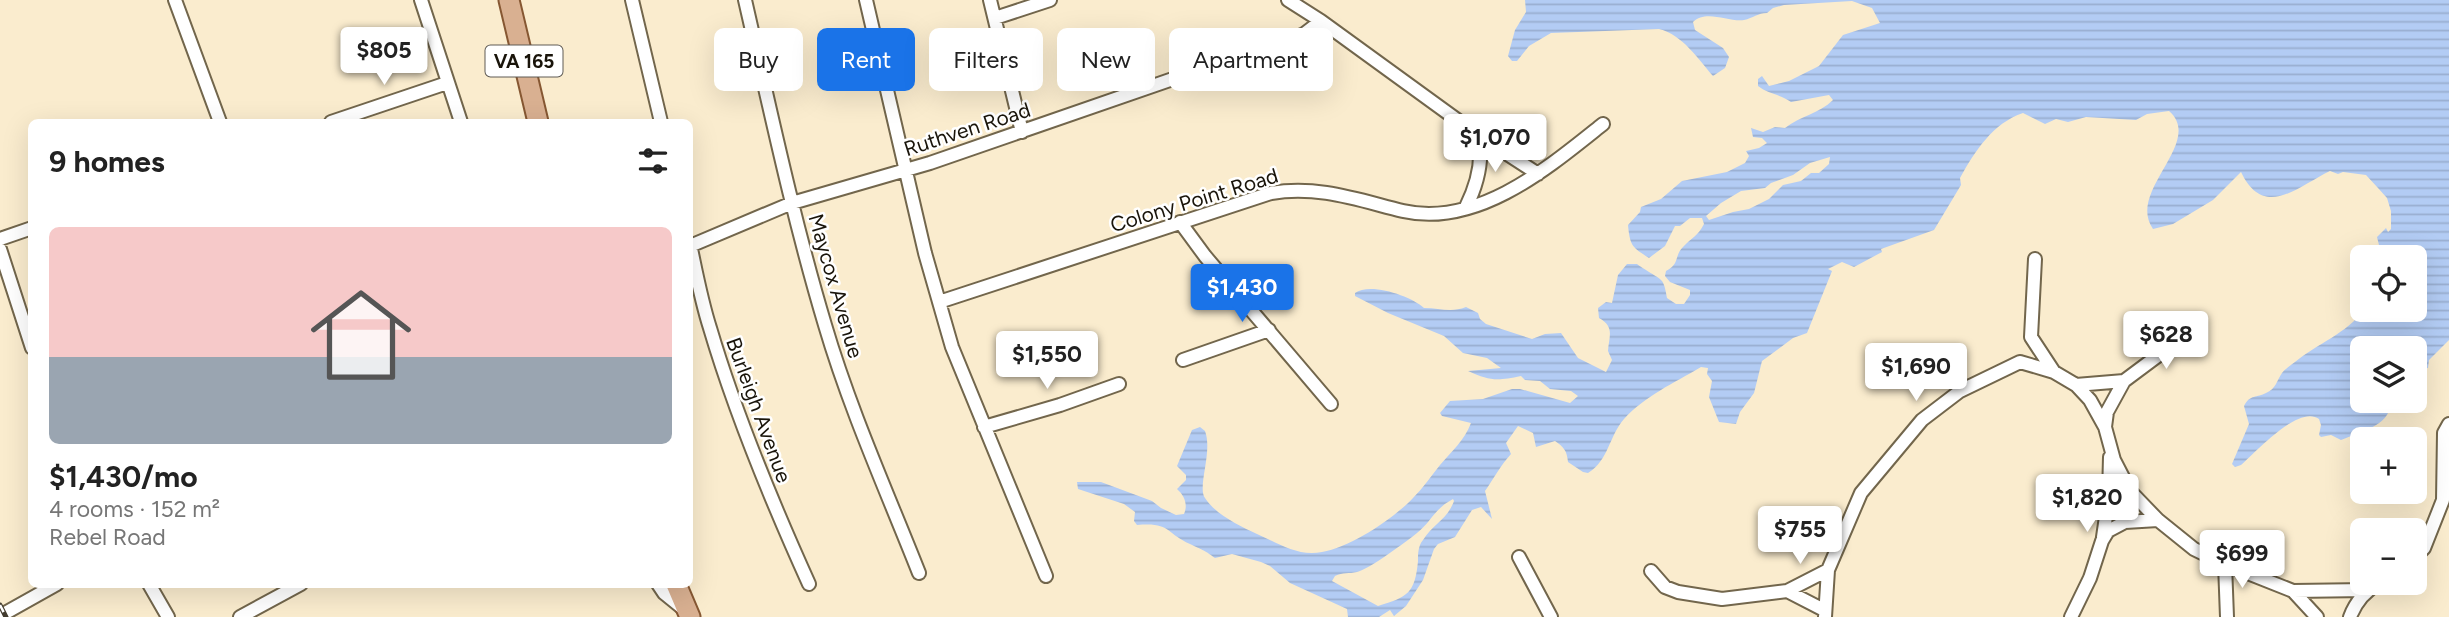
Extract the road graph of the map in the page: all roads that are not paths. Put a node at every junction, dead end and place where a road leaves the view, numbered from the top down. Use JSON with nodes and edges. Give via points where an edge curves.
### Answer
{"nodes":[{"id":1,"x":175,"y":0,"type":"edge"},
{"id":2,"x":421,"y":0,"type":"edge"},
{"id":3,"x":509,"y":0,"type":"edge"},
{"id":4,"x":632,"y":0,"type":"edge"},
{"id":5,"x":744,"y":0,"type":"edge"},
{"id":6,"x":866,"y":0,"type":"edge"},
{"id":7,"x":990,"y":0,"type":"edge"},
{"id":8,"x":1050,"y":0,"type":"edge"},
{"id":9,"x":1288,"y":0,"type":"edge"},
{"id":10,"x":995,"y":18,"type":"junction"},
{"id":11,"x":1321,"y":21,"type":"junction"},
{"id":12,"x":447,"y":83,"type":"junction"},
{"id":13,"x":219,"y":119,"type":"edge"},
{"id":14,"x":345,"y":119,"type":"edge"},
{"id":15,"x":460,"y":119,"type":"edge"},
{"id":16,"x":537,"y":119,"type":"edge"},
{"id":17,"x":660,"y":119,"type":"edge"},
{"id":18,"x":1603,"y":124,"type":"dead end"},
{"id":19,"x":1022,"y":132,"type":"junction"},
{"id":20,"x":1478,"y":135,"type":"junction"},
{"id":21,"x":906,"y":169,"type":"junction"},
{"id":22,"x":1538,"y":174,"type":"junction"},
{"id":23,"x":792,"y":203,"type":"junction"},
{"id":24,"x":1466,"y":207,"type":"junction"},
{"id":25,"x":1180,"y":222,"type":"junction"},
{"id":26,"x":28,"y":229,"type":"edge"},
{"id":27,"x":0,"y":239,"type":"edge"},
{"id":28,"x":693,"y":244,"type":"edge"},
{"id":29,"x":0,"y":249,"type":"edge"},
{"id":30,"x":693,"y":258,"type":"edge"},
{"id":31,"x":2035,"y":259,"type":"dead end"},
{"id":32,"x":939,"y":302,"type":"junction"},
{"id":33,"x":1269,"y":330,"type":"junction"},
{"id":34,"x":2187,"y":334,"type":"dead end"},
{"id":35,"x":28,"y":336,"type":"edge"},
{"id":36,"x":2031,"y":337,"type":"junction"},
{"id":37,"x":1183,"y":360,"type":"dead end"},
{"id":38,"x":2020,"y":362,"type":"junction"},
{"id":39,"x":2054,"y":372,"type":"junction"},
{"id":40,"x":2124,"y":381,"type":"junction"},
{"id":41,"x":1119,"y":384,"type":"dead end"},
{"id":42,"x":2076,"y":385,"type":"junction"},
{"id":43,"x":1331,"y":404,"type":"dead end"},
{"id":44,"x":2449,"y":424,"type":"edge"},
{"id":45,"x":984,"y":427,"type":"junction"},
{"id":46,"x":2105,"y":427,"type":"junction"},
{"id":47,"x":2110,"y":447,"type":"junction"},
{"id":48,"x":2158,"y":520,"type":"junction"},
{"id":49,"x":2427,"y":540,"type":"edge"},
{"id":50,"x":2102,"y":541,"type":"junction"},
{"id":51,"x":1519,"y":557,"type":"dead end"},
{"id":52,"x":2225,"y":564,"type":"junction"},
{"id":53,"x":1828,"y":570,"type":"junction"},
{"id":54,"x":1651,"y":571,"type":"dead end"},
{"id":55,"x":919,"y":573,"type":"dead end"},
{"id":56,"x":1046,"y":576,"type":"dead end"},
{"id":57,"x":809,"y":584,"type":"dead end"},
{"id":58,"x":50,"y":588,"type":"edge"},
{"id":59,"x":151,"y":588,"type":"edge"},
{"id":60,"x":294,"y":588,"type":"edge"},
{"id":61,"x":661,"y":588,"type":"edge"},
{"id":62,"x":678,"y":588,"type":"edge"},
{"id":63,"x":2350,"y":588,"type":"edge"},
{"id":64,"x":1787,"y":591,"type":"junction"},
{"id":65,"x":2293,"y":592,"type":"junction"},
{"id":66,"x":2365,"y":595,"type":"edge"},
{"id":67,"x":1824,"y":613,"type":"edge"},
{"id":68,"x":689,"y":615,"type":"edge"},
{"id":69,"x":0,"y":616,"type":"edge"},
{"id":70,"x":168,"y":617,"type":"edge"},
{"id":71,"x":240,"y":617,"type":"edge"},
{"id":72,"x":1551,"y":617,"type":"edge"},
{"id":73,"x":2071,"y":617,"type":"edge"},
{"id":74,"x":2227,"y":617,"type":"edge"},
{"id":75,"x":2316,"y":617,"type":"edge"},
{"id":76,"x":2350,"y":617,"type":"edge"}],
"edges":[{"from":1,"to":13,"type":"street"},
{"from":2,"to":12,"type":"street"},
{"from":3,"to":16,"type":"main road","number":"VA 165"},
{"from":4,"to":17,"type":"street"},
{"from":5,"to":23,"type":"street","name":"Maycox Avenue"},
{"from":6,"to":21,"type":"street"},
{"from":7,"to":10,"type":"street"},
{"from":8,"to":10,"type":"street"},
{"from":9,"to":11,"type":"street"},
{"from":10,"to":19,"type":"street"},
{"from":11,"to":19,"type":"street","name":"Ruthven Road","via":[[1275,48]]},
{"from":11,"to":20,"type":"street"},
{"from":12,"to":14,"type":"street"},
{"from":12,"to":15,"type":"street"},
{"from":18,"to":22,"type":"street","name":"Colony Point Road"},
{"from":19,"to":21,"type":"street","name":"Ruthven Road"},
{"from":20,"to":22,"type":"street"},
{"from":20,"to":24,"type":"street","via":[[1480,164]]},
{"from":21,"to":23,"type":"street","name":"Ruthven Road"},
{"from":21,"to":32,"type":"street"},
{"from":22,"to":24,"type":"street","name":"Colony Point Road","via":[[1500,197]]},
{"from":23,"to":28,"type":"street","name":"Ruthven Road"},
{"from":23,"to":55,"type":"street","name":"Maycox Avenue","via":[[825,327]]},
{"from":24,"to":25,"type":"street","name":"Colony Point Road","via":[[1418,213],[1302,190],[1271,194]]},
{"from":25,"to":32,"type":"street","name":"Colony Point Road"},
{"from":25,"to":33,"type":"street"},
{"from":26,"to":27,"type":"street"},
{"from":29,"to":35,"type":"street"},
{"from":30,"to":57,"type":"street","name":"Burleigh Avenue","via":[[709,326],[740,419]]},
{"from":31,"to":36,"type":"street"},
{"from":32,"to":45,"type":"street"},
{"from":33,"to":37,"type":"street"},
{"from":33,"to":43,"type":"street"},
{"from":34,"to":40,"type":"street"},
{"from":36,"to":38,"type":"street"},
{"from":36,"to":39,"type":"street"},
{"from":38,"to":39,"type":"street"},
{"from":38,"to":53,"type":"street","via":[[1960,391],[1922,420],[1861,493]]},
{"from":39,"to":42,"type":"street"},
{"from":40,"to":42,"type":"street"},
{"from":40,"to":46,"type":"street","via":[[2107,412]]},
{"from":41,"to":45,"type":"street"},
{"from":42,"to":46,"type":"street"},
{"from":44,"to":49,"type":"street","via":[[2444,433],[2443,500]]},
{"from":45,"to":56,"type":"street"},
{"from":46,"to":47,"type":"street"},
{"from":47,"to":48,"type":"street","via":[[2130,491]]},
{"from":47,"to":50,"type":"street"},
{"from":48,"to":50,"type":"street","via":[[2125,522],[2108,531]]},
{"from":48,"to":52,"type":"street","via":[[2194,549]]},
{"from":50,"to":73,"type":"street"},
{"from":51,"to":72,"type":"street"},
{"from":52,"to":65,"type":"street"},
{"from":52,"to":74,"type":"street"},
{"from":53,"to":64,"type":"street"},
{"from":53,"to":67,"type":"street"},
{"from":54,"to":64,"type":"street","via":[[1665,587],[1722,599]]},
{"from":58,"to":69,"type":"street"},
{"from":59,"to":70,"type":"street"},
{"from":60,"to":71,"type":"street"},
{"from":61,"to":68,"type":"street"},
{"from":62,"to":68,"type":"main road"},
{"from":63,"to":65,"type":"street"},
{"from":64,"to":67,"type":"street"},
{"from":65,"to":75,"type":"street"},
{"from":66,"to":76,"type":"street"}]}
